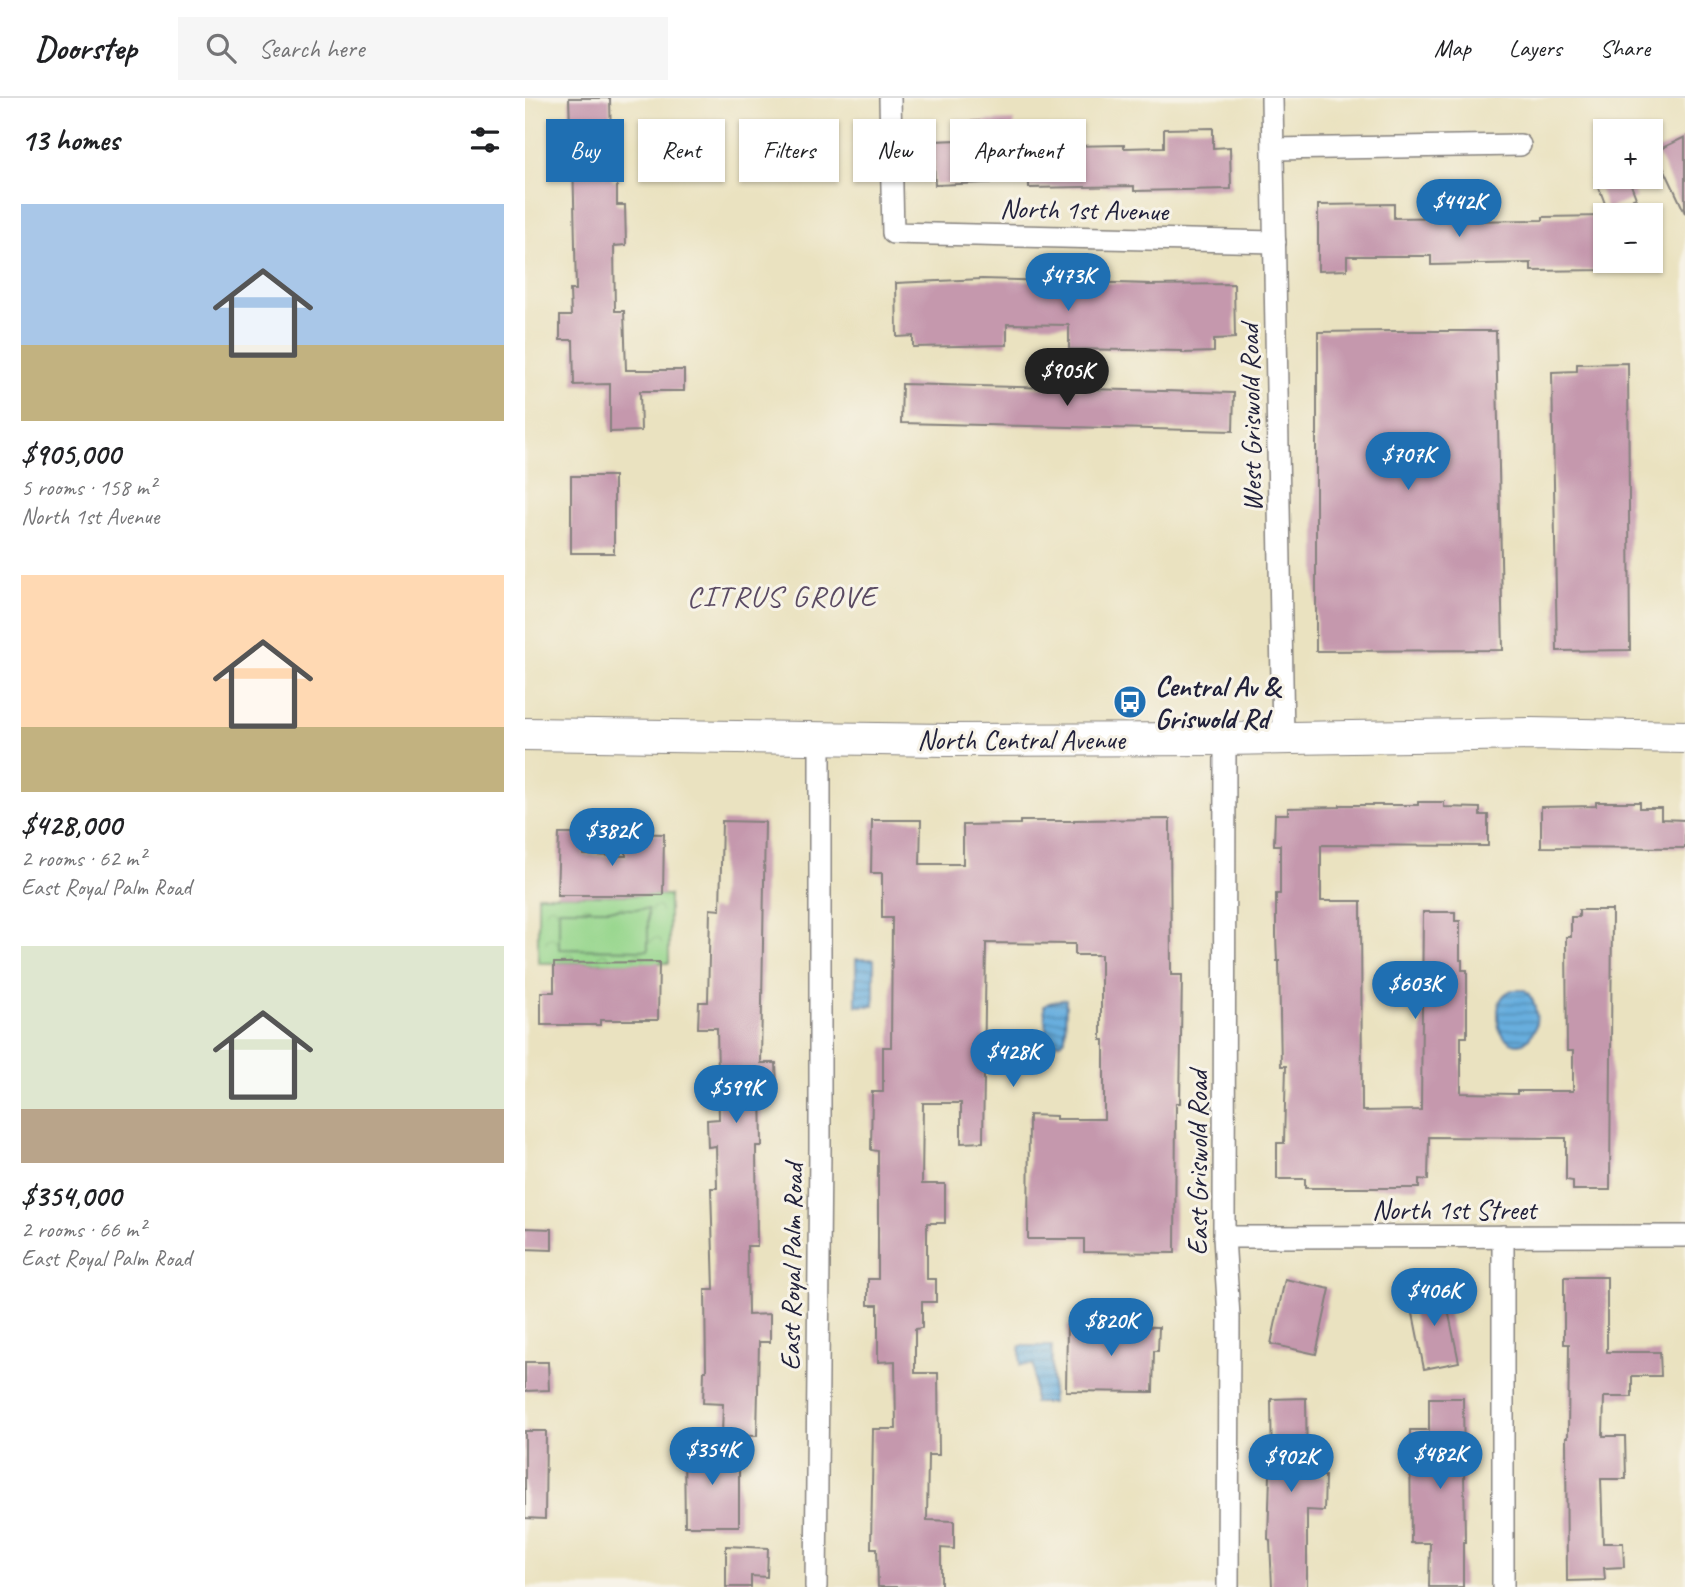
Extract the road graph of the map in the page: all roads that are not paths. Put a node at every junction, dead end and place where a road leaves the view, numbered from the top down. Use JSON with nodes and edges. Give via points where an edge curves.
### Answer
{"nodes":[{"id":1,"x":890,"y":98,"type":"edge"},
{"id":2,"x":1272,"y":98,"type":"edge"},
{"id":3,"x":1521,"y":145,"type":"dead end"},
{"id":4,"x":1273,"y":149,"type":"junction"},
{"id":5,"x":1275,"y":242,"type":"junction"},
{"id":6,"x":525,"y":734,"type":"edge"},
{"id":7,"x":1685,"y":737,"type":"edge"},
{"id":8,"x":820,"y":738,"type":"junction"},
{"id":9,"x":1283,"y":738,"type":"junction"},
{"id":10,"x":1225,"y":739,"type":"junction"},
{"id":11,"x":1503,"y":1236,"type":"junction"},
{"id":12,"x":1685,"y":1236,"type":"edge"},
{"id":13,"x":1224,"y":1237,"type":"junction"},
{"id":14,"x":816,"y":1587,"type":"edge"},
{"id":15,"x":1228,"y":1587,"type":"edge"},
{"id":16,"x":1503,"y":1587,"type":"edge"}],
"edges":[{"from":1,"to":5,"type":"street","name":"North 1st Avenue","via":[[893,233]]},
{"from":2,"to":4,"type":"street","name":"West Griswold Road"},
{"from":3,"to":4,"type":"street"},
{"from":4,"to":5,"type":"street","name":"West Griswold Road"},
{"from":5,"to":9,"type":"street","name":"West Griswold Road"},
{"from":6,"to":8,"type":"main road","name":"North Central Avenue"},
{"from":7,"to":9,"type":"main road","name":"North Central Avenue"},
{"from":8,"to":10,"type":"main road","name":"North Central Avenue"},
{"from":8,"to":14,"type":"street","name":"East Royal Palm Road"},
{"from":9,"to":10,"type":"main road","name":"North Central Avenue"},
{"from":10,"to":13,"type":"street","name":"East Griswold Road"},
{"from":11,"to":12,"type":"street","name":"North 1st Street"},
{"from":11,"to":13,"type":"street","name":"North 1st Street"},
{"from":11,"to":16,"type":"street"},
{"from":13,"to":15,"type":"street","name":"East Griswold Road","via":[[1229,1317]]}]}
